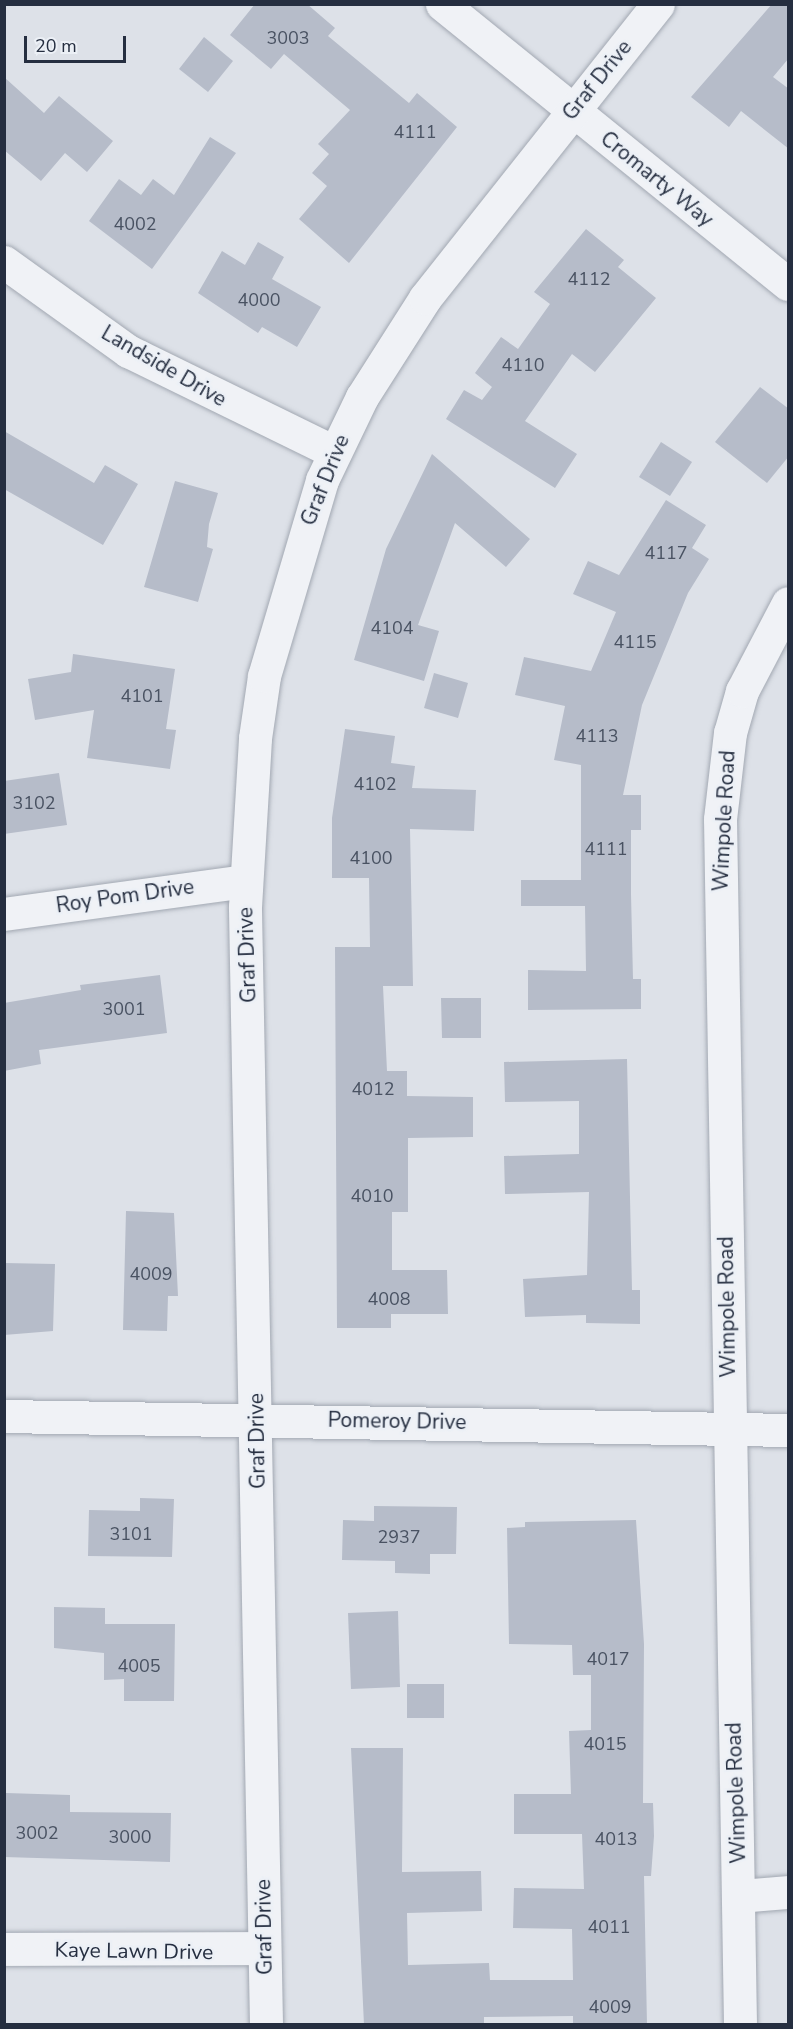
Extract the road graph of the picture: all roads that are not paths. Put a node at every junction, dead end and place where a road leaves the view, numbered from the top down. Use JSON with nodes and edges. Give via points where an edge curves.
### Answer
{"nodes":[{"id":1,"x":442,"y":4,"type":"edge"},
{"id":2,"x":658,"y":4,"type":"edge"},
{"id":3,"x":572,"y":111,"type":"junction"},
{"id":4,"x":4,"y":262,"type":"edge"},
{"id":5,"x":789,"y":284,"type":"edge"},
{"id":6,"x":334,"y":452,"type":"junction"},
{"id":7,"x":789,"y":603,"type":"edge"},
{"id":8,"x":245,"y":881,"type":"junction"},
{"id":9,"x":4,"y":914,"type":"edge"},
{"id":10,"x":4,"y":1416,"type":"edge"},
{"id":11,"x":256,"y":1418,"type":"junction"},
{"id":12,"x":729,"y":1427,"type":"junction"},
{"id":13,"x":789,"y":1430,"type":"edge"},
{"id":14,"x":789,"y":1892,"type":"edge"},
{"id":15,"x":739,"y":1896,"type":"junction"},
{"id":16,"x":264,"y":1948,"type":"junction"},
{"id":17,"x":4,"y":1949,"type":"edge"},
{"id":18,"x":266,"y":2025,"type":"edge"},
{"id":19,"x":740,"y":2025,"type":"edge"}],
"edges":[{"from":1,"to":3,"type":"street","name":"Cromarty Way"},
{"from":2,"to":3,"type":"street","name":"Graf Drive"},
{"from":3,"to":5,"type":"street","name":"Cromarty Way"},
{"from":3,"to":6,"type":"street","name":"Graf Drive","via":[[425,298]]},
{"from":4,"to":6,"type":"street","name":"Landside Drive","via":[[128,351],[202,392]]},
{"from":6,"to":8,"type":"street","name":"Graf Drive","via":[[278,614],[264,676]]},
{"from":7,"to":12,"type":"street","name":"Wimpole Road","via":[[742,691],[722,778]]},
{"from":8,"to":9,"type":"street","name":"Roy Pom Drive"},
{"from":8,"to":11,"type":"street","name":"Graf Drive"},
{"from":10,"to":11,"type":"street","name":"Pomeroy Drive"},
{"from":11,"to":12,"type":"street","name":"Pomeroy Drive"},
{"from":11,"to":16,"type":"street","name":"Graf Drive"},
{"from":12,"to":13,"type":"street","name":"Pomeroy Drive"},
{"from":12,"to":15,"type":"street","name":"Wimpole Road"},
{"from":14,"to":15,"type":"street"},
{"from":15,"to":19,"type":"street","name":"Wimpole Road"},
{"from":16,"to":17,"type":"street","name":"Kaye Lawn Drive"},
{"from":16,"to":18,"type":"street","name":"Graf Drive"}]}
